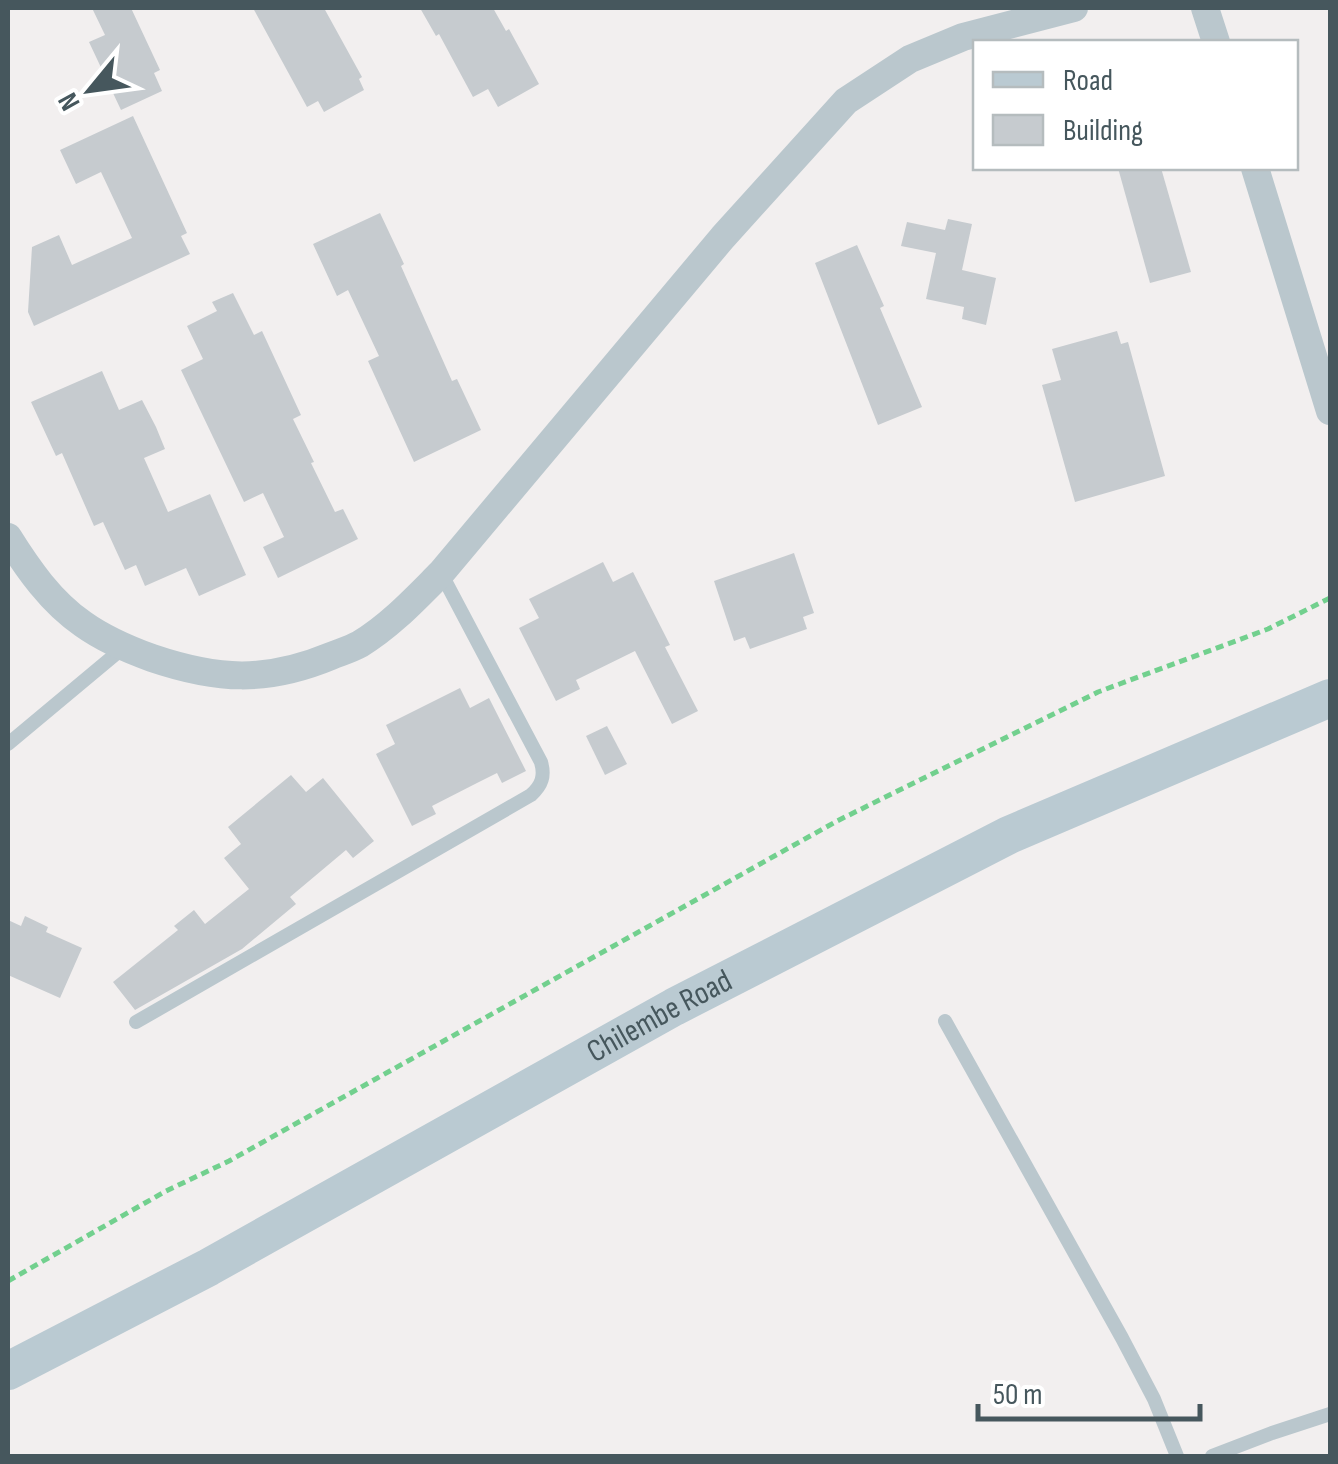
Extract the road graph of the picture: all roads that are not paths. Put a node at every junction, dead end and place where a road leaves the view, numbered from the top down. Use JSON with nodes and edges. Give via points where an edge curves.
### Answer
{"nodes":[{"id":1,"x":1074,"y":8,"type":"edge"},
{"id":2,"x":1206,"y":8,"type":"edge"},
{"id":3,"x":1215,"y":40,"type":"edge"},
{"id":4,"x":1256,"y":170,"type":"edge"},
{"id":5,"x":1330,"y":411,"type":"edge"},
{"id":6,"x":8,"y":537,"type":"edge"},
{"id":7,"x":441,"y":574,"type":"junction"},
{"id":8,"x":122,"y":648,"type":"junction"},
{"id":9,"x":1330,"y":698,"type":"edge"},
{"id":10,"x":8,"y":744,"type":"edge"},
{"id":11,"x":945,"y":1021,"type":"dead end"},
{"id":12,"x":136,"y":1022,"type":"dead end"},
{"id":13,"x":8,"y":1370,"type":"edge"},
{"id":14,"x":1330,"y":1414,"type":"edge"},
{"id":15,"x":1177,"y":1456,"type":"edge"},
{"id":16,"x":1212,"y":1456,"type":"edge"}],
"edges":[{"from":1,"to":7,"type":"street","via":[[962,36],[910,59],[846,101],[722,238]]},
{"from":2,"to":3,"type":"street"},
{"from":4,"to":5,"type":"street"},
{"from":6,"to":8,"type":"street","via":[[54,598]]},
{"from":7,"to":8,"type":"street","via":[[357,646],[288,670],[215,675]]},
{"from":7,"to":12,"type":"lane","via":[[541,762],[538,788]]},
{"from":8,"to":10,"type":"lane"},
{"from":9,"to":13,"type":"main road","name":"Chilembe Road","via":[[992,844],[674,1007],[209,1267]]},
{"from":11,"to":15,"type":"lane","via":[[1122,1338]]},
{"from":14,"to":16,"type":"lane"}]}
